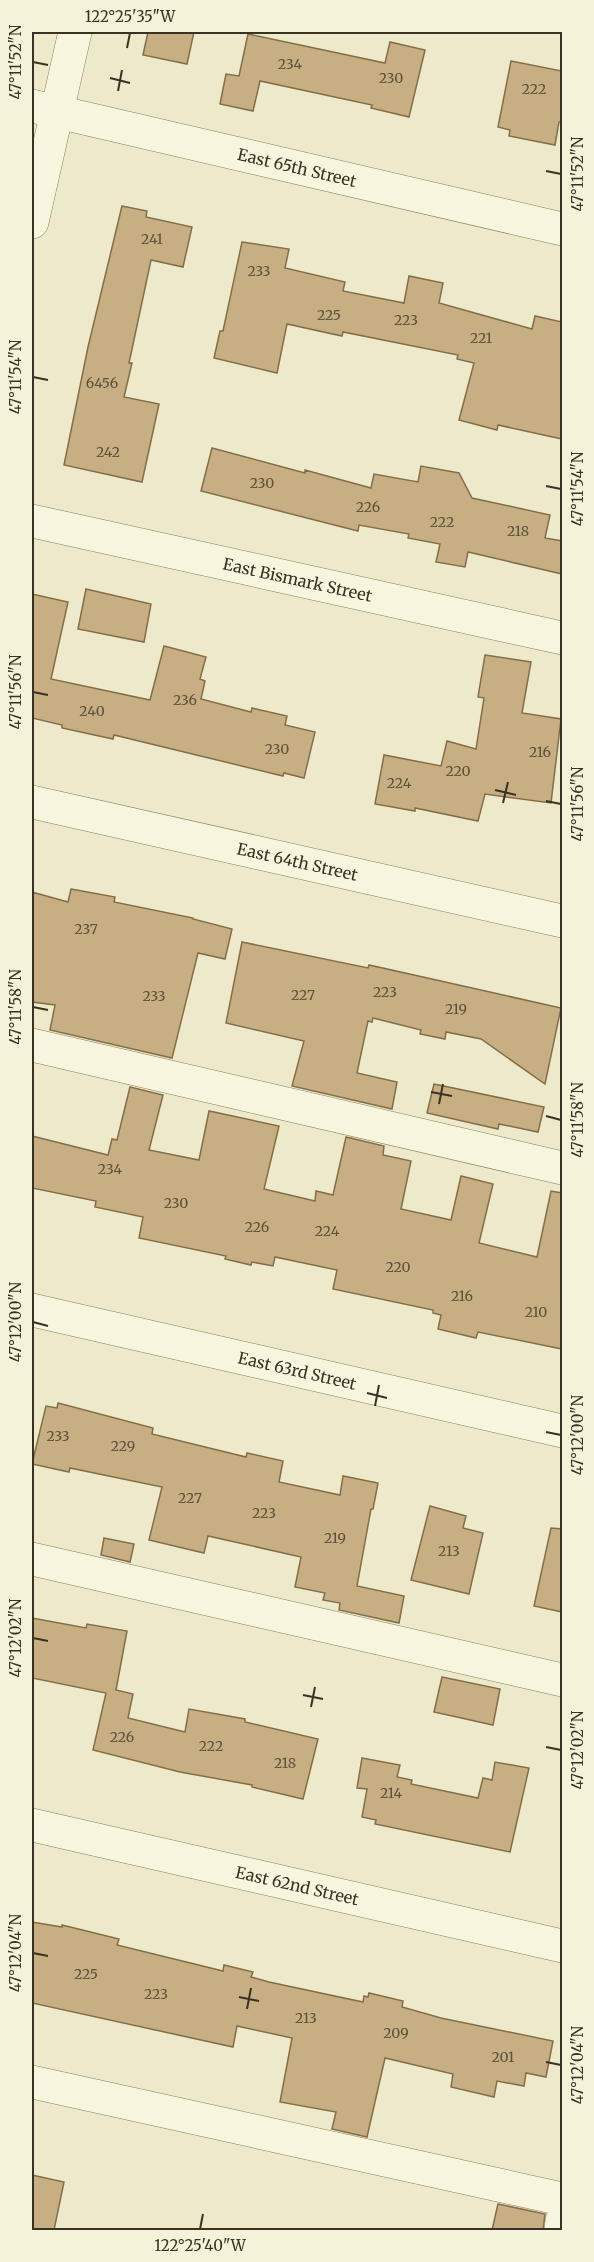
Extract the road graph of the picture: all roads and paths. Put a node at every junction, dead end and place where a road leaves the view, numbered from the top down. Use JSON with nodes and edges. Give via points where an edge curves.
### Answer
{"nodes":[{"id":1,"x":75,"y":32,"type":"edge"},
{"id":2,"x":44,"y":109,"type":"edge"},
{"id":3,"x":32,"y":222,"type":"edge"},
{"id":4,"x":562,"y":229,"type":"edge"},
{"id":5,"x":32,"y":521,"type":"edge"},
{"id":6,"x":562,"y":638,"type":"edge"},
{"id":7,"x":32,"y":802,"type":"edge"},
{"id":8,"x":562,"y":921,"type":"edge"},
{"id":9,"x":32,"y":1045,"type":"edge"},
{"id":10,"x":562,"y":1168,"type":"edge"},
{"id":11,"x":32,"y":1310,"type":"edge"},
{"id":12,"x":562,"y":1431,"type":"edge"},
{"id":13,"x":32,"y":1559,"type":"edge"},
{"id":14,"x":562,"y":1680,"type":"edge"},
{"id":15,"x":32,"y":1825,"type":"edge"},
{"id":16,"x":562,"y":1946,"type":"edge"},
{"id":17,"x":32,"y":2082,"type":"edge"},
{"id":18,"x":562,"y":2199,"type":"edge"},
{"id":19,"x":562,"y":2221,"type":"edge"},
{"id":20,"x":561,"y":2230,"type":"edge"}],
"edges":[{"from":1,"to":2,"type":"street"},
{"from":2,"to":3,"type":"street"},
{"from":2,"to":4,"type":"street","name":"East 65th Street"},
{"from":5,"to":6,"type":"street","name":"East Bismark Street"},
{"from":7,"to":8,"type":"street","name":"East 64th Street"},
{"from":9,"to":10,"type":"street"},
{"from":11,"to":12,"type":"street","name":"East 63rd Street"},
{"from":13,"to":14,"type":"street"},
{"from":15,"to":16,"type":"street","name":"East 62nd Street"},
{"from":17,"to":18,"type":"street"},
{"from":19,"to":20,"type":"street"}]}
